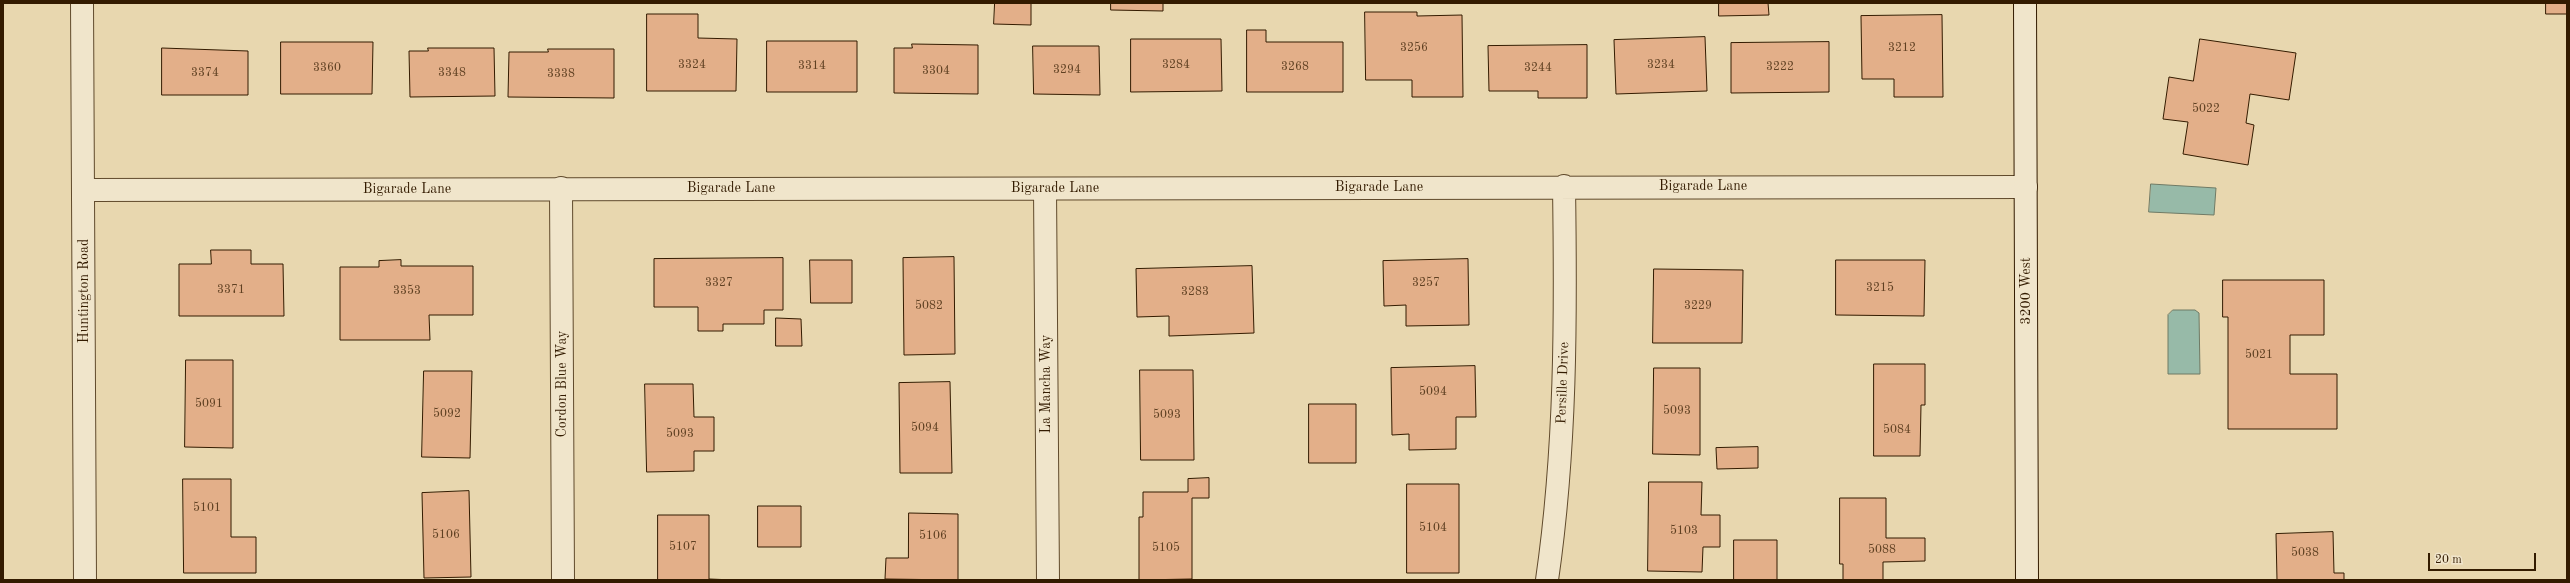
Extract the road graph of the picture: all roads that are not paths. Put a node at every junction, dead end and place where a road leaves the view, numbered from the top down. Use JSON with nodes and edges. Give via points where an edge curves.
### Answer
{"nodes":[{"id":1,"x":82,"y":3,"type":"edge"},
{"id":2,"x":2025,"y":3,"type":"edge"},
{"id":3,"x":1564,"y":186,"type":"junction"},
{"id":4,"x":2026,"y":187,"type":"junction"},
{"id":5,"x":561,"y":188,"type":"junction"},
{"id":6,"x":1045,"y":188,"type":"junction"},
{"id":7,"x":84,"y":190,"type":"junction"},
{"id":8,"x":85,"y":580,"type":"edge"},
{"id":9,"x":563,"y":580,"type":"edge"},
{"id":10,"x":1048,"y":580,"type":"edge"},
{"id":11,"x":1548,"y":580,"type":"edge"},
{"id":12,"x":2027,"y":580,"type":"edge"}],
"edges":[{"from":1,"to":7,"type":"street","name":"Huntington Road"},
{"from":2,"to":4,"type":"street","name":"3200 West"},
{"from":3,"to":4,"type":"street","name":"Bigarade Lane"},
{"from":3,"to":6,"type":"street","name":"Bigarade Lane"},
{"from":3,"to":11,"type":"street","name":"Persille Drive","via":[[1565,385]]},
{"from":4,"to":12,"type":"street","name":"3200 West"},
{"from":5,"to":6,"type":"street","name":"Bigarade Lane"},
{"from":5,"to":7,"type":"street","name":"Bigarade Lane"},
{"from":5,"to":9,"type":"street","name":"Cordon Blue Way"},
{"from":6,"to":10,"type":"street","name":"La Mancha Way"},
{"from":7,"to":8,"type":"street","name":"Huntington Road"}]}
